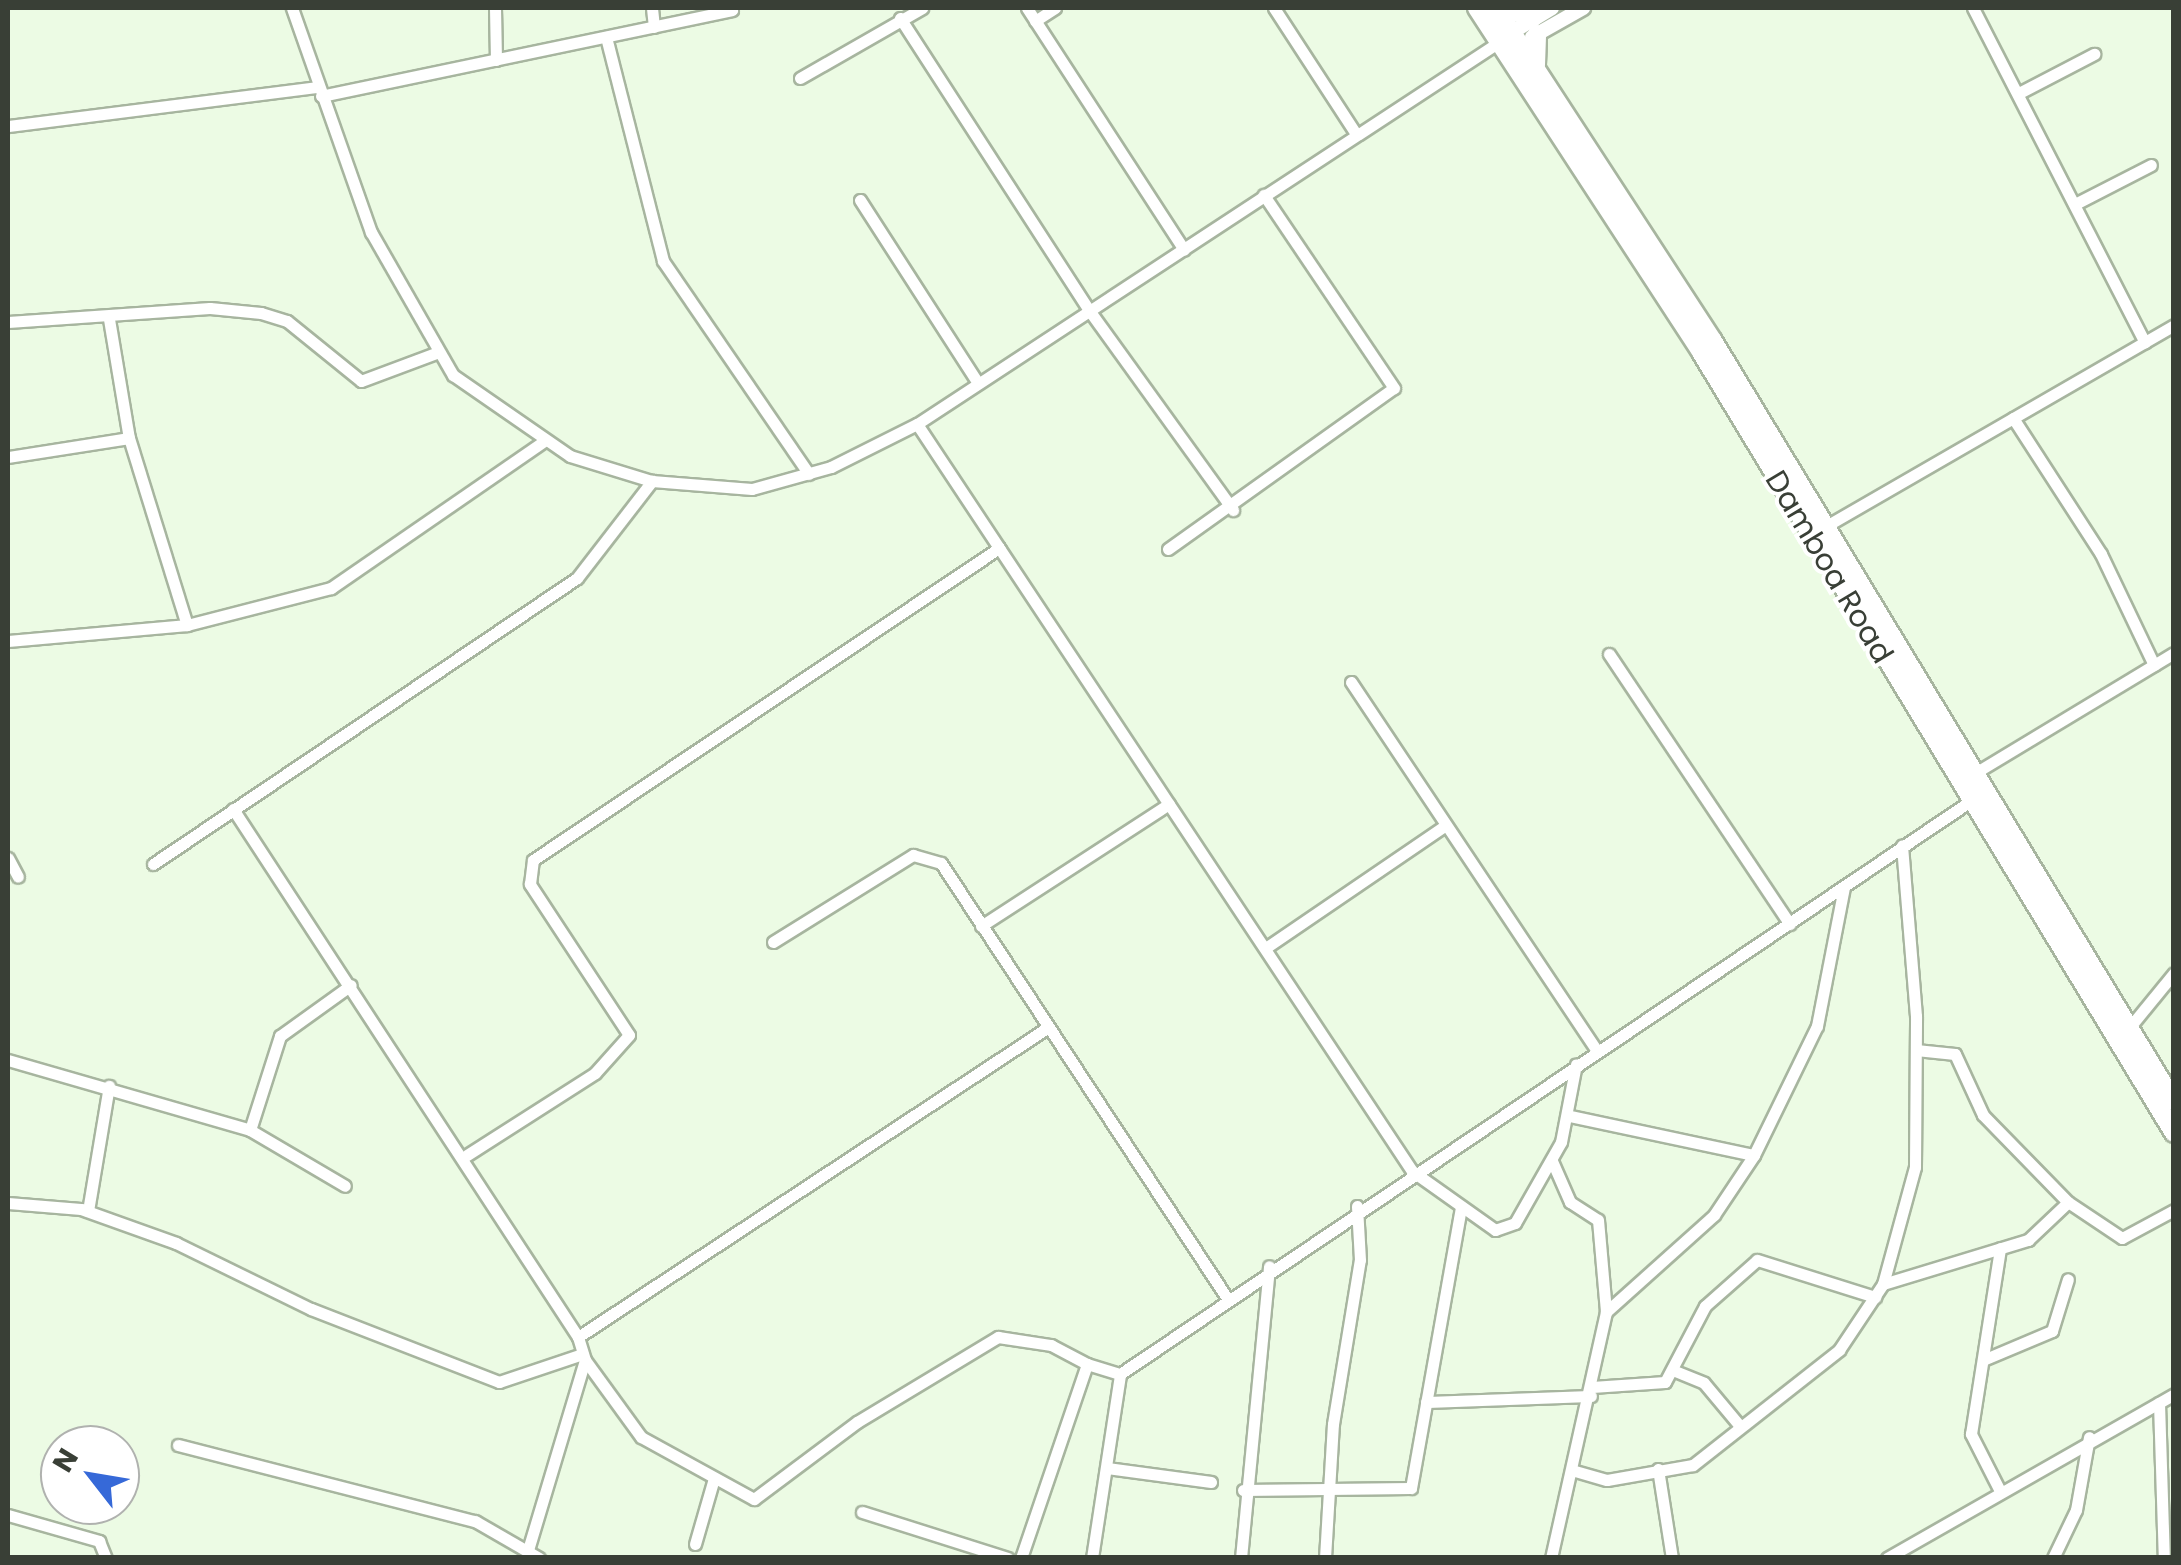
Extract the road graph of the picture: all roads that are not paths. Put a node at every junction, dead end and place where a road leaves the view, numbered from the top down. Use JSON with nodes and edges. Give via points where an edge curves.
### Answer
{"nodes":[{"id":1,"x":292,"y":8,"type":"edge"},
{"id":2,"x":494,"y":8,"type":"edge"},
{"id":3,"x":652,"y":8,"type":"edge"},
{"id":4,"x":922,"y":8,"type":"edge"},
{"id":5,"x":1027,"y":8,"type":"edge"},
{"id":6,"x":1055,"y":8,"type":"edge"},
{"id":7,"x":1274,"y":8,"type":"edge"},
{"id":8,"x":1476,"y":8,"type":"edge"},
{"id":9,"x":1497,"y":8,"type":"edge"},
{"id":10,"x":1583,"y":8,"type":"edge"},
{"id":11,"x":1973,"y":8,"type":"edge"},
{"id":12,"x":732,"y":10,"type":"edge"},
{"id":13,"x":900,"y":18,"type":"junction"},
{"id":14,"x":1541,"y":19,"type":"edge"},
{"id":15,"x":1035,"y":21,"type":"junction"},
{"id":16,"x":654,"y":27,"type":"junction"},
{"id":17,"x":606,"y":36,"type":"junction"},
{"id":18,"x":1505,"y":45,"type":"junction"},
{"id":19,"x":2094,"y":54,"type":"dead end"},
{"id":20,"x":496,"y":60,"type":"junction"},
{"id":21,"x":1540,"y":74,"type":"junction"},
{"id":22,"x":800,"y":78,"type":"dead end"},
{"id":23,"x":319,"y":92,"type":"junction"},
{"id":24,"x":2019,"y":93,"type":"junction"},
{"id":25,"x":8,"y":126,"type":"edge"},
{"id":26,"x":1356,"y":134,"type":"junction"},
{"id":27,"x":2151,"y":166,"type":"dead end"},
{"id":28,"x":1264,"y":194,"type":"junction"},
{"id":29,"x":860,"y":200,"type":"dead end"},
{"id":30,"x":2077,"y":203,"type":"junction"},
{"id":31,"x":1184,"y":250,"type":"junction"},
{"id":32,"x":1091,"y":313,"type":"junction"},
{"id":33,"x":109,"y":319,"type":"junction"},
{"id":34,"x":8,"y":322,"type":"edge"},
{"id":35,"x":2174,"y":325,"type":"edge"},
{"id":36,"x":2145,"y":342,"type":"junction"},
{"id":37,"x":436,"y":353,"type":"junction"},
{"id":38,"x":978,"y":382,"type":"junction"},
{"id":39,"x":2013,"y":418,"type":"junction"},
{"id":40,"x":916,"y":424,"type":"junction"},
{"id":41,"x":129,"y":438,"type":"junction"},
{"id":42,"x":543,"y":442,"type":"junction"},
{"id":43,"x":8,"y":457,"type":"edge"},
{"id":44,"x":808,"y":474,"type":"junction"},
{"id":45,"x":652,"y":482,"type":"junction"},
{"id":46,"x":1233,"y":510,"type":"junction"},
{"id":47,"x":1817,"y":532,"type":"junction"},
{"id":48,"x":998,"y":548,"type":"junction"},
{"id":49,"x":1168,"y":549,"type":"dead end"},
{"id":50,"x":188,"y":625,"type":"junction"},
{"id":51,"x":8,"y":641,"type":"edge"},
{"id":52,"x":2174,"y":653,"type":"edge"},
{"id":53,"x":1608,"y":654,"type":"dead end"},
{"id":54,"x":2154,"y":665,"type":"junction"},
{"id":55,"x":1351,"y":682,"type":"dead end"},
{"id":56,"x":1975,"y":773,"type":"junction"},
{"id":57,"x":1972,"y":800,"type":"junction"},
{"id":58,"x":1169,"y":804,"type":"junction"},
{"id":59,"x":233,"y":809,"type":"junction"},
{"id":60,"x":1443,"y":827,"type":"junction"},
{"id":61,"x":1902,"y":846,"type":"junction"},
{"id":62,"x":8,"y":858,"type":"edge"},
{"id":63,"x":152,"y":864,"type":"dead end"},
{"id":64,"x":18,"y":877,"type":"dead end"},
{"id":65,"x":1844,"y":887,"type":"junction"},
{"id":66,"x":1790,"y":924,"type":"junction"},
{"id":67,"x":980,"y":926,"type":"junction"},
{"id":68,"x":772,"y":942,"type":"dead end"},
{"id":69,"x":1267,"y":946,"type":"junction"},
{"id":70,"x":2174,"y":973,"type":"edge"},
{"id":71,"x":351,"y":986,"type":"junction"},
{"id":72,"x":1046,"y":1028,"type":"junction"},
{"id":73,"x":2130,"y":1028,"type":"junction"},
{"id":74,"x":1596,"y":1050,"type":"junction"},
{"id":75,"x":1916,"y":1050,"type":"junction"},
{"id":76,"x":8,"y":1060,"type":"edge"},
{"id":77,"x":1576,"y":1064,"type":"junction"},
{"id":78,"x":110,"y":1086,"type":"junction"},
{"id":79,"x":2174,"y":1102,"type":"edge"},
{"id":80,"x":1570,"y":1116,"type":"junction"},
{"id":81,"x":250,"y":1130,"type":"junction"},
{"id":82,"x":2174,"y":1133,"type":"edge"},
{"id":83,"x":466,"y":1155,"type":"junction"},
{"id":84,"x":1754,"y":1155,"type":"junction"},
{"id":85,"x":1552,"y":1162,"type":"junction"},
{"id":86,"x":1412,"y":1171,"type":"junction"},
{"id":87,"x":344,"y":1186,"type":"dead end"},
{"id":88,"x":8,"y":1202,"type":"edge"},
{"id":89,"x":2068,"y":1202,"type":"junction"},
{"id":90,"x":1357,"y":1206,"type":"junction"},
{"id":91,"x":1461,"y":1207,"type":"junction"},
{"id":92,"x":2174,"y":1210,"type":"edge"},
{"id":93,"x":88,"y":1211,"type":"junction"},
{"id":94,"x":2000,"y":1248,"type":"junction"},
{"id":95,"x":1269,"y":1266,"type":"junction"},
{"id":96,"x":2068,"y":1279,"type":"dead end"},
{"id":97,"x":1883,"y":1284,"type":"junction"},
{"id":98,"x":1875,"y":1297,"type":"junction"},
{"id":99,"x":1227,"y":1298,"type":"junction"},
{"id":100,"x":1606,"y":1312,"type":"junction"},
{"id":101,"x":578,"y":1337,"type":"junction"},
{"id":102,"x":583,"y":1357,"type":"junction"},
{"id":103,"x":1983,"y":1360,"type":"junction"},
{"id":104,"x":1087,"y":1364,"type":"junction"},
{"id":105,"x":1675,"y":1371,"type":"junction"},
{"id":106,"x":1120,"y":1374,"type":"junction"},
{"id":107,"x":1591,"y":1391,"type":"junction"},
{"id":108,"x":2174,"y":1394,"type":"edge"},
{"id":109,"x":1426,"y":1402,"type":"junction"},
{"id":110,"x":2160,"y":1403,"type":"junction"},
{"id":111,"x":1740,"y":1426,"type":"junction"},
{"id":112,"x":2089,"y":1437,"type":"junction"},
{"id":113,"x":178,"y":1445,"type":"dead end"},
{"id":114,"x":1108,"y":1468,"type":"junction"},
{"id":115,"x":1658,"y":1469,"type":"junction"},
{"id":116,"x":1575,"y":1471,"type":"junction"},
{"id":117,"x":714,"y":1478,"type":"junction"},
{"id":118,"x":1211,"y":1482,"type":"dead end"},
{"id":119,"x":1999,"y":1489,"type":"junction"},
{"id":120,"x":1242,"y":1490,"type":"junction"},
{"id":121,"x":1327,"y":1494,"type":"junction"},
{"id":122,"x":862,"y":1512,"type":"dead end"},
{"id":123,"x":8,"y":1515,"type":"edge"},
{"id":124,"x":695,"y":1544,"type":"dead end"},
{"id":125,"x":534,"y":1554,"type":"edge"},
{"id":126,"x":1897,"y":1555,"type":"edge"},
{"id":127,"x":106,"y":1558,"type":"edge"},
{"id":128,"x":1008,"y":1558,"type":"edge"},
{"id":129,"x":1021,"y":1558,"type":"edge"},
{"id":130,"x":1092,"y":1558,"type":"edge"},
{"id":131,"x":1241,"y":1558,"type":"edge"},
{"id":132,"x":1326,"y":1558,"type":"edge"},
{"id":133,"x":1551,"y":1558,"type":"edge"},
{"id":134,"x":1672,"y":1558,"type":"edge"},
{"id":135,"x":2053,"y":1558,"type":"edge"},
{"id":136,"x":2164,"y":1558,"type":"edge"}],
"edges":[{"from":1,"to":23,"type":"street"},
{"from":2,"to":20,"type":"street"},
{"from":3,"to":16,"type":"street"},
{"from":4,"to":13,"type":"street"},
{"from":5,"to":15,"type":"street"},
{"from":6,"to":15,"type":"street"},
{"from":7,"to":26,"type":"street"},
{"from":8,"to":18,"type":"main road","name":"Damboa Road"},
{"from":9,"to":14,"type":"main road"},
{"from":9,"to":18,"type":"main road","name":"Damboa Road"},
{"from":10,"to":14,"type":"street"},
{"from":11,"to":24,"type":"street"},
{"from":12,"to":16,"type":"street"},
{"from":13,"to":22,"type":"street"},
{"from":13,"to":32,"type":"street"},
{"from":14,"to":18,"type":"street"},
{"from":14,"to":21,"type":"main road"},
{"from":15,"to":31,"type":"street"},
{"from":16,"to":17,"type":"street"},
{"from":17,"to":20,"type":"street"},
{"from":17,"to":44,"type":"street","via":[[663,260]]},
{"from":18,"to":21,"type":"main road","name":"Damboa Road"},
{"from":18,"to":26,"type":"street"},
{"from":18,"to":47,"type":"main road","name":"Damboa Road"},
{"from":19,"to":24,"type":"street"},
{"from":20,"to":23,"type":"street"},
{"from":21,"to":47,"type":"main road","name":"Damboa Road"},
{"from":23,"to":25,"type":"street"},
{"from":23,"to":37,"type":"street","via":[[371,232]]},
{"from":24,"to":30,"type":"street"},
{"from":26,"to":28,"type":"street"},
{"from":27,"to":30,"type":"street"},
{"from":28,"to":31,"type":"street"},
{"from":28,"to":46,"type":"street","via":[[1394,388]]},
{"from":29,"to":38,"type":"street"},
{"from":30,"to":36,"type":"street"},
{"from":31,"to":32,"type":"street"},
{"from":32,"to":38,"type":"street"},
{"from":32,"to":46,"type":"street"},
{"from":33,"to":34,"type":"street"},
{"from":33,"to":37,"type":"street","via":[[210,308],[261,313],[286,320],[362,381]]},
{"from":33,"to":41,"type":"street"},
{"from":35,"to":36,"type":"street"},
{"from":36,"to":39,"type":"street"},
{"from":37,"to":42,"type":"street","via":[[482,404]]},
{"from":38,"to":40,"type":"street"},
{"from":39,"to":47,"type":"street"},
{"from":39,"to":54,"type":"street","via":[[2101,554]]},
{"from":40,"to":44,"type":"street"},
{"from":40,"to":48,"type":"street"},
{"from":41,"to":43,"type":"street"},
{"from":41,"to":50,"type":"street"},
{"from":42,"to":45,"type":"street"},
{"from":42,"to":50,"type":"street","via":[[331,588]]},
{"from":44,"to":45,"type":"street","via":[[752,489]]},
{"from":45,"to":59,"type":"street","via":[[577,578]]},
{"from":46,"to":49,"type":"street"},
{"from":47,"to":56,"type":"main road","name":"Damboa Road"},
{"from":47,"to":57,"type":"main road","name":"Damboa Road"},
{"from":48,"to":58,"type":"street"},
{"from":48,"to":83,"type":"street","via":[[533,860],[530,884],[629,1035],[595,1073]]},
{"from":50,"to":51,"type":"street"},
{"from":52,"to":54,"type":"street"},
{"from":53,"to":66,"type":"street"},
{"from":54,"to":56,"type":"street"},
{"from":55,"to":60,"type":"street"},
{"from":56,"to":73,"type":"main road","name":"Damboa Road"},
{"from":57,"to":61,"type":"street"},
{"from":57,"to":82,"type":"main road","name":"Damboa Road"},
{"from":58,"to":67,"type":"street"},
{"from":58,"to":69,"type":"street"},
{"from":59,"to":63,"type":"street"},
{"from":59,"to":71,"type":"street"},
{"from":60,"to":69,"type":"street"},
{"from":60,"to":74,"type":"street"},
{"from":61,"to":65,"type":"street"},
{"from":61,"to":75,"type":"street"},
{"from":62,"to":64,"type":"street"},
{"from":65,"to":66,"type":"street"},
{"from":65,"to":84,"type":"street","via":[[1817,1026]]},
{"from":66,"to":74,"type":"street"},
{"from":67,"to":68,"type":"street","via":[[924,853]]},
{"from":67,"to":72,"type":"street"},
{"from":69,"to":86,"type":"street"},
{"from":70,"to":73,"type":"street"},
{"from":71,"to":81,"type":"street","via":[[280,1036]]},
{"from":71,"to":83,"type":"street"},
{"from":72,"to":99,"type":"street"},
{"from":72,"to":101,"type":"street"},
{"from":73,"to":79,"type":"main road","name":"Damboa Road"},
{"from":74,"to":77,"type":"street"},
{"from":75,"to":89,"type":"street","via":[[1955,1054],[1983,1115]]},
{"from":75,"to":97,"type":"street","via":[[1910,1210]]},
{"from":76,"to":78,"type":"street"},
{"from":77,"to":80,"type":"street"},
{"from":77,"to":86,"type":"street"},
{"from":78,"to":81,"type":"street"},
{"from":78,"to":93,"type":"street"},
{"from":80,"to":84,"type":"street"},
{"from":80,"to":85,"type":"street"},
{"from":81,"to":87,"type":"street"},
{"from":83,"to":101,"type":"street"},
{"from":84,"to":100,"type":"street","via":[[1714,1215]]},
{"from":85,"to":91,"type":"street","via":[[1506,1229]]},
{"from":85,"to":100,"type":"street","via":[[1570,1202],[1598,1220]]},
{"from":86,"to":90,"type":"street"},
{"from":86,"to":91,"type":"street"},
{"from":88,"to":93,"type":"street"},
{"from":89,"to":92,"type":"street","via":[[2122,1238]]},
{"from":89,"to":94,"type":"street","via":[[2039,1235]]},
{"from":90,"to":95,"type":"street"},
{"from":90,"to":121,"type":"street","via":[[1360,1260]]},
{"from":91,"to":109,"type":"street"},
{"from":93,"to":102,"type":"street","via":[[499,1382]]},
{"from":94,"to":97,"type":"street","via":[[1929,1278]]},
{"from":94,"to":103,"type":"street"},
{"from":95,"to":99,"type":"street"},
{"from":95,"to":120,"type":"street"},
{"from":96,"to":103,"type":"street","via":[[2052,1331]]},
{"from":97,"to":98,"type":"street"},
{"from":98,"to":105,"type":"street","via":[[1757,1260],[1705,1306]]},
{"from":98,"to":111,"type":"street","via":[[1839,1350]]},
{"from":99,"to":106,"type":"street"},
{"from":100,"to":107,"type":"street"},
{"from":101,"to":102,"type":"street"},
{"from":102,"to":117,"type":"street","via":[[641,1436]]},
{"from":102,"to":125,"type":"street"},
{"from":103,"to":119,"type":"street","via":[[1971,1434]]},
{"from":104,"to":106,"type":"street"},
{"from":104,"to":117,"type":"street","via":[[1050,1345],[998,1338],[857,1422],[754,1499]]},
{"from":104,"to":129,"type":"street"},
{"from":105,"to":107,"type":"street","via":[[1648,1386]]},
{"from":105,"to":111,"type":"street","via":[[1704,1383]]},
{"from":106,"to":114,"type":"street"},
{"from":107,"to":109,"type":"street"},
{"from":107,"to":116,"type":"street"},
{"from":108,"to":110,"type":"street"},
{"from":109,"to":121,"type":"street","via":[[1411,1488]]},
{"from":110,"to":112,"type":"street"},
{"from":110,"to":136,"type":"street"},
{"from":111,"to":115,"type":"street","via":[[1694,1465]]},
{"from":112,"to":119,"type":"street"},
{"from":112,"to":135,"type":"street","via":[[2076,1510]]},
{"from":113,"to":125,"type":"street","via":[[475,1521]]},
{"from":114,"to":118,"type":"street"},
{"from":114,"to":130,"type":"street"},
{"from":115,"to":116,"type":"street","via":[[1607,1480]]},
{"from":115,"to":134,"type":"street"},
{"from":116,"to":133,"type":"street"},
{"from":117,"to":124,"type":"street"},
{"from":119,"to":126,"type":"street"},
{"from":120,"to":121,"type":"street"},
{"from":120,"to":131,"type":"street"},
{"from":121,"to":132,"type":"street"},
{"from":122,"to":128,"type":"street"},
{"from":123,"to":127,"type":"street","via":[[105,1544]]}]}
